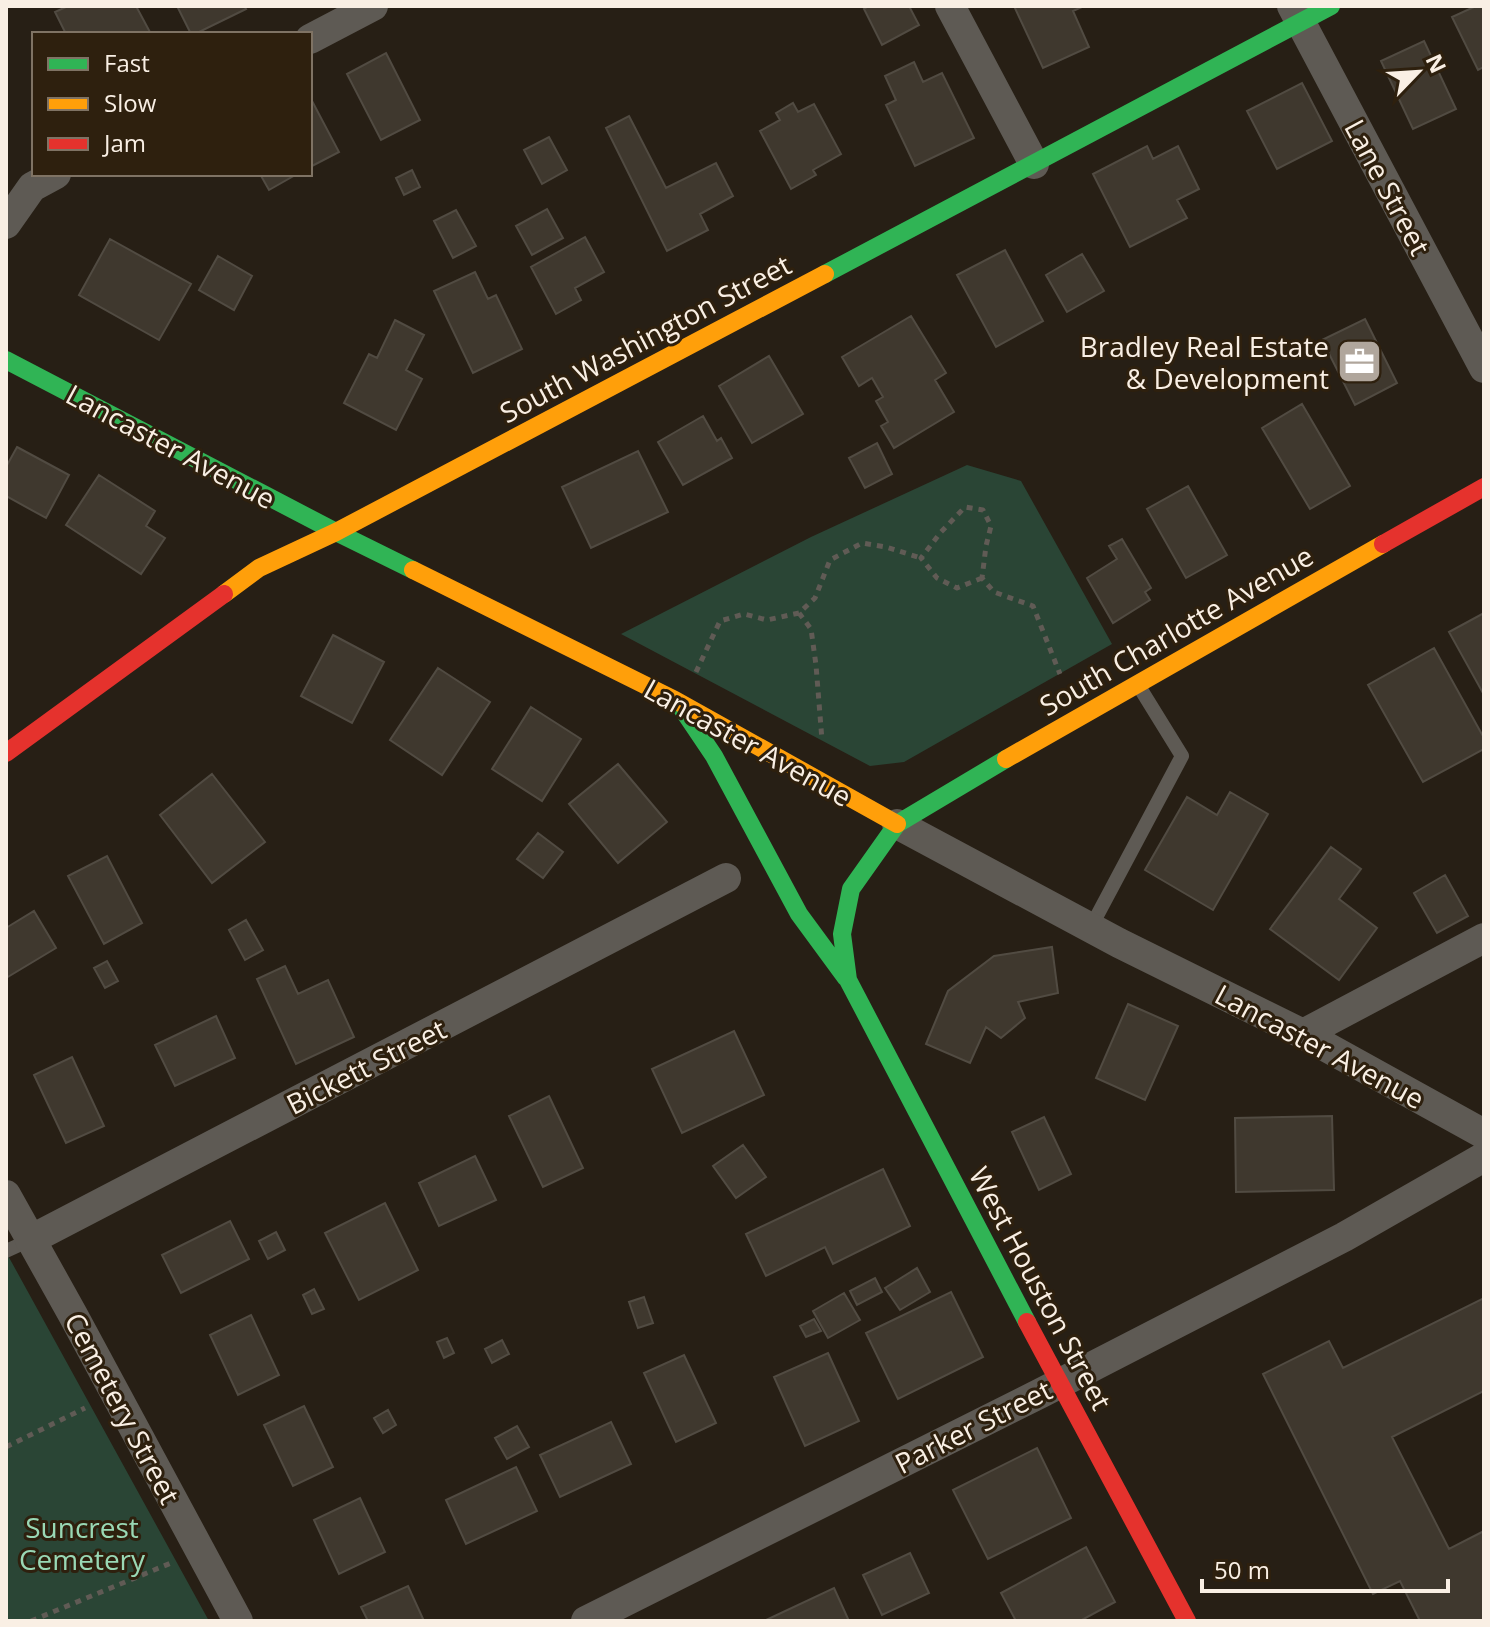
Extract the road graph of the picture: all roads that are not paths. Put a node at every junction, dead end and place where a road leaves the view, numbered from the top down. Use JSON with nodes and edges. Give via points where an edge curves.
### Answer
{"nodes":[{"id":1,"x":373,"y":6,"type":"edge"},
{"id":2,"x":950,"y":6,"type":"edge"},
{"id":3,"x":1331,"y":6,"type":"edge"},
{"id":4,"x":1297,"y":14,"type":"edge"},
{"id":5,"x":312,"y":38,"type":"edge"},
{"id":6,"x":1034,"y":164,"type":"junction"},
{"id":7,"x":52,"y":176,"type":"edge"},
{"id":8,"x":6,"y":224,"type":"edge"},
{"id":9,"x":6,"y":360,"type":"edge"},
{"id":10,"x":1484,"y":368,"type":"edge"},
{"id":11,"x":1484,"y":487,"type":"edge"},
{"id":12,"x":336,"y":532,"type":"junction"},
{"id":13,"x":1138,"y":684,"type":"junction"},
{"id":14,"x":675,"y":700,"type":"junction"},
{"id":15,"x":6,"y":753,"type":"edge"},
{"id":16,"x":897,"y":824,"type":"junction"},
{"id":17,"x":726,"y":878,"type":"dead end"},
{"id":18,"x":1091,"y":927,"type":"junction"},
{"id":19,"x":1484,"y":938,"type":"edge"},
{"id":20,"x":848,"y":980,"type":"junction"},
{"id":21,"x":1303,"y":1034,"type":"junction"},
{"id":22,"x":1484,"y":1134,"type":"edge"},
{"id":23,"x":1484,"y":1157,"type":"edge"},
{"id":24,"x":6,"y":1195,"type":"edge"},
{"id":25,"x":18,"y":1246,"type":"edge"},
{"id":26,"x":1059,"y":1383,"type":"junction"},
{"id":27,"x":238,"y":1621,"type":"edge"},
{"id":28,"x":586,"y":1621,"type":"edge"},
{"id":29,"x":1187,"y":1621,"type":"edge"}],
"edges":[{"from":1,"to":5,"type":"street"},
{"from":2,"to":6,"type":"street"},
{"from":3,"to":4,"type":"street","name":"South Washington Street"},
{"from":4,"to":6,"type":"street","name":"South Washington Street"},
{"from":4,"to":10,"type":"street","name":"Lane Street"},
{"from":6,"to":12,"type":"street","name":"South Washington Street"},
{"from":7,"to":8,"type":"street","via":[[32,187]]},
{"from":9,"to":12,"type":"street","name":"Lancaster Avenue"},
{"from":11,"to":13,"type":"street","name":"South Charlotte Avenue"},
{"from":12,"to":14,"type":"street","name":"Lancaster Avenue"},
{"from":12,"to":15,"type":"street","name":"South Washington Street","via":[[259,568]]},
{"from":13,"to":16,"type":"street","name":"South Charlotte Avenue"},
{"from":13,"to":18,"type":"lane","via":[[1182,756]]},
{"from":14,"to":16,"type":"street","name":"Lancaster Avenue"},
{"from":14,"to":20,"type":"street","name":"West Houston Street","via":[[714,756],[799,914]]},
{"from":16,"to":18,"type":"street","name":"Lancaster Avenue"},
{"from":16,"to":20,"type":"street","name":"West Houston Street","via":[[851,889],[842,934]]},
{"from":17,"to":25,"type":"street","name":"Bickett Street"},
{"from":18,"to":21,"type":"street","name":"Lancaster Avenue"},
{"from":19,"to":21,"type":"street"},
{"from":20,"to":26,"type":"street","name":"West Houston Street"},
{"from":21,"to":22,"type":"street","name":"Lancaster Avenue"},
{"from":23,"to":26,"type":"street","name":"Parker Street","via":[[1344,1237]]},
{"from":24,"to":25,"type":"street","name":"Cemetery Street"},
{"from":25,"to":27,"type":"street","name":"Cemetery Street","via":[[73,1315]]},
{"from":26,"to":28,"type":"street","name":"Parker Street"},
{"from":26,"to":29,"type":"street","name":"West Houston Street"}]}
